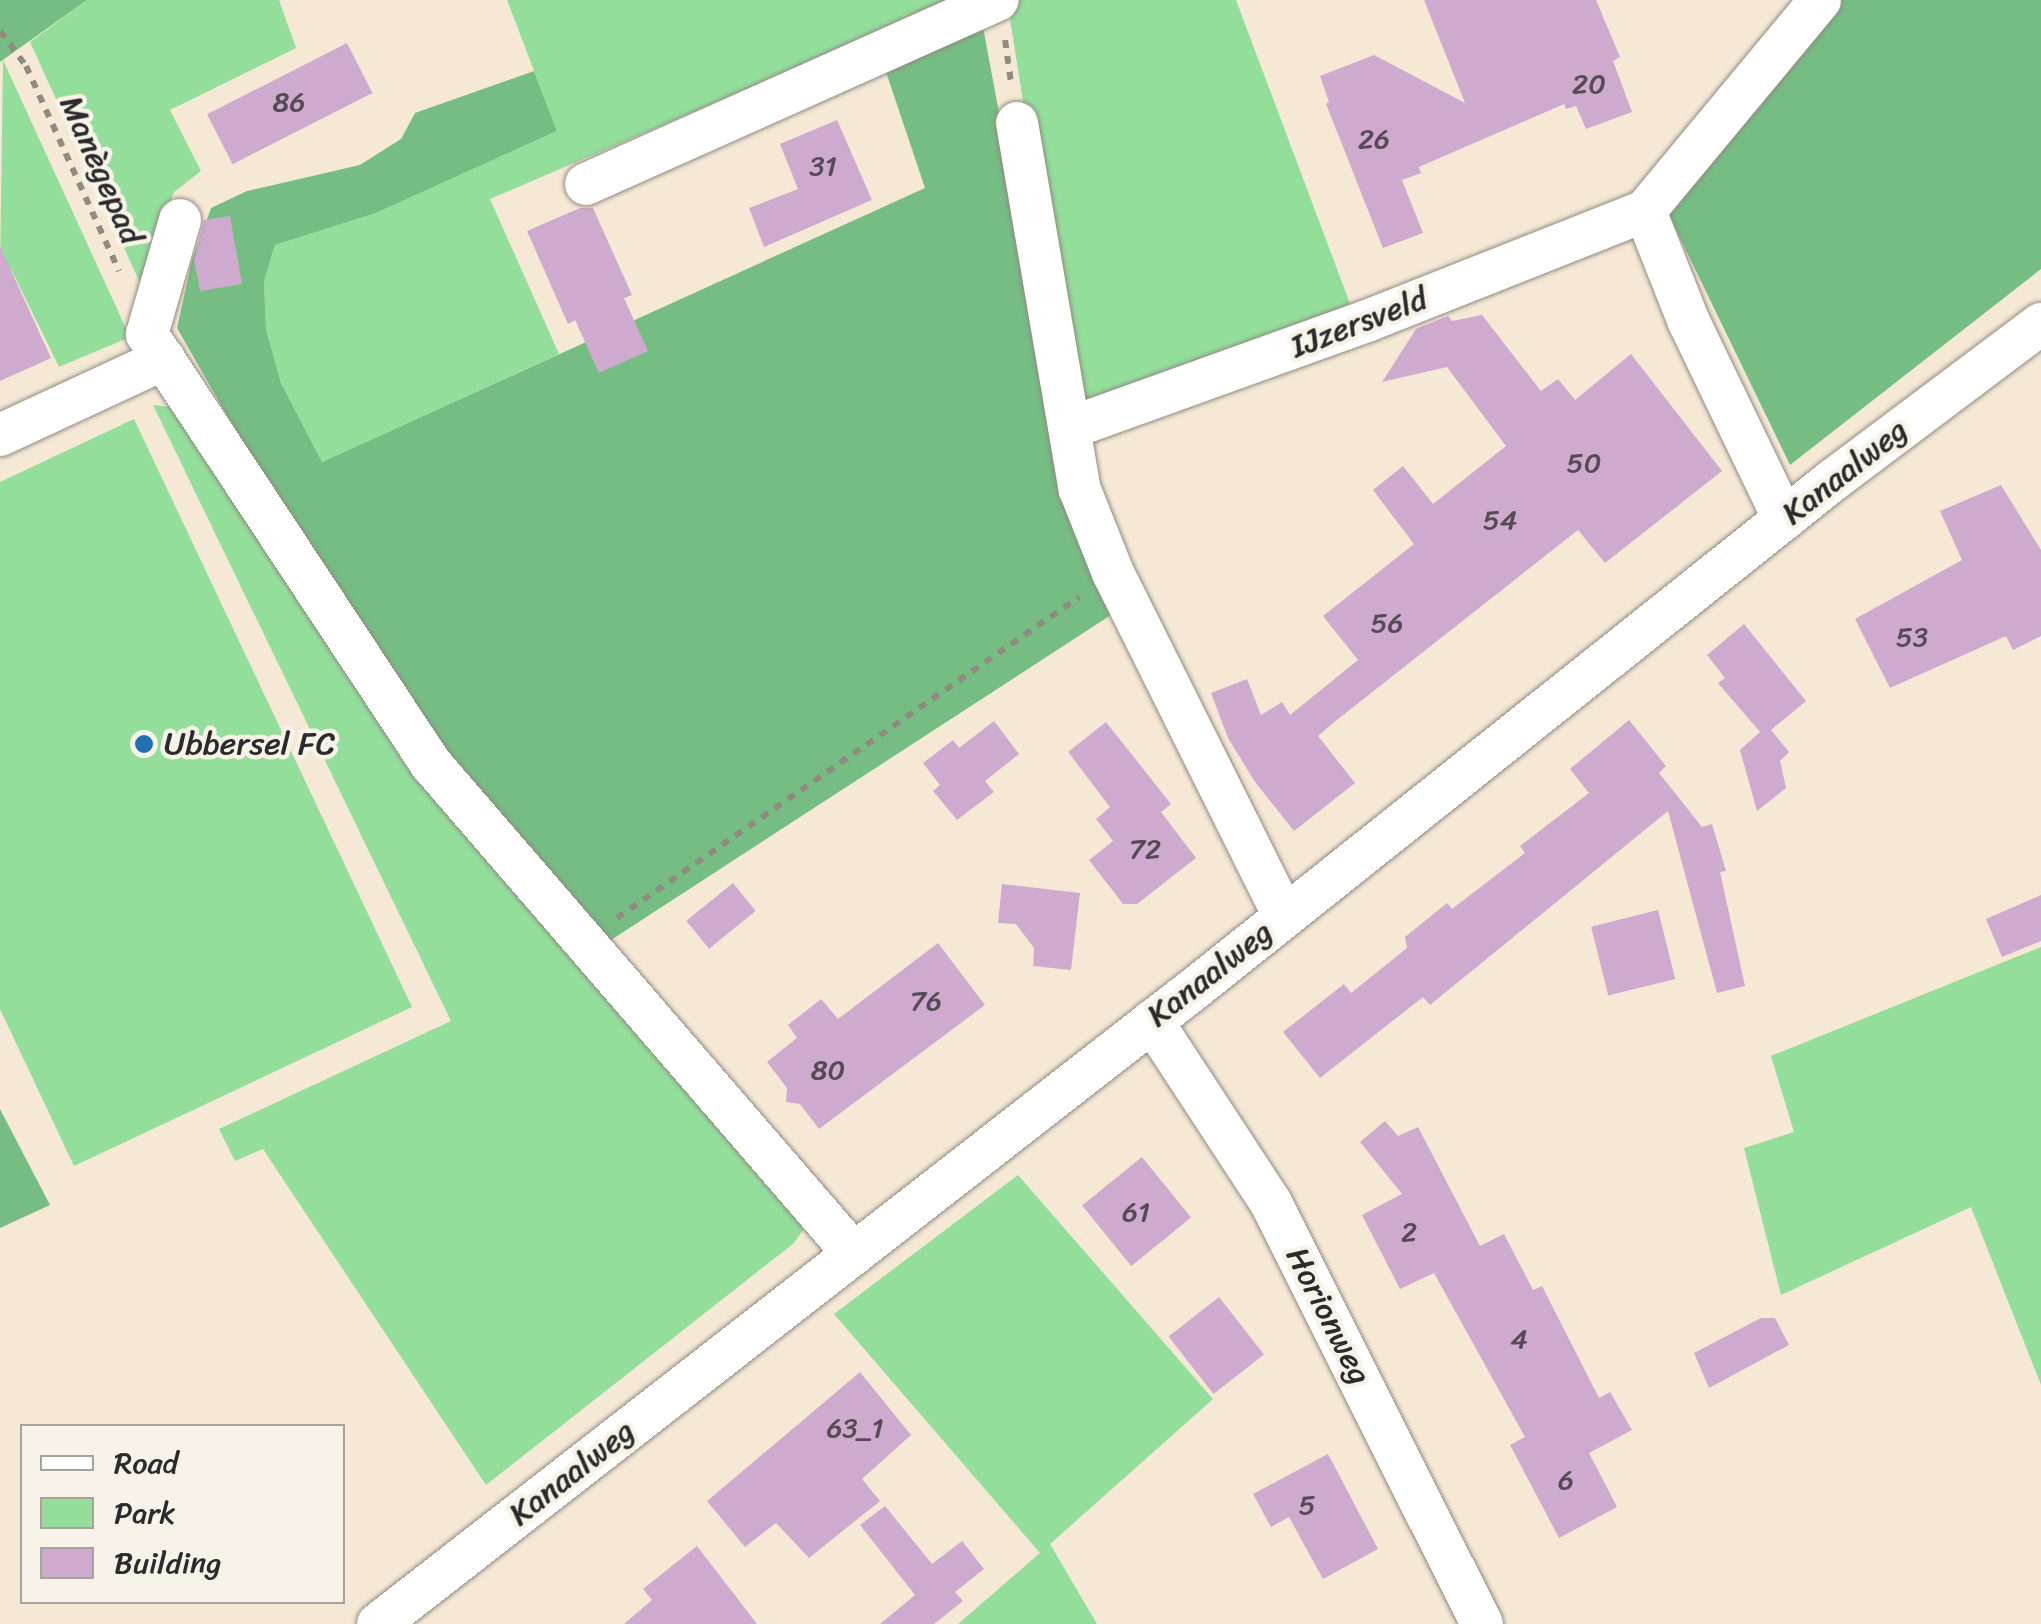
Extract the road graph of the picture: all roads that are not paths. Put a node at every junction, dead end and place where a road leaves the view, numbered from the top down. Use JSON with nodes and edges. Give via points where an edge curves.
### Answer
{"nodes":[{"id":1,"x":1820,"y":0,"type":"edge"},
{"id":2,"x":1001,"y":18,"type":"edge"},
{"id":3,"x":1017,"y":123,"type":"road end"},
{"id":4,"x":586,"y":184,"type":"dead end"},
{"id":5,"x":1645,"y":211,"type":"junction"},
{"id":6,"x":180,"y":220,"type":"dead end"},
{"id":7,"x":2041,"y":324,"type":"edge"},
{"id":8,"x":156,"y":346,"type":"junction"},
{"id":9,"x":1070,"y":428,"type":"junction"},
{"id":10,"x":0,"y":434,"type":"edge"},
{"id":11,"x":1784,"y":520,"type":"junction"},
{"id":12,"x":1284,"y":916,"type":"junction"},
{"id":13,"x":1152,"y":1020,"type":"junction"},
{"id":14,"x":854,"y":1254,"type":"junction"},
{"id":15,"x":378,"y":1624,"type":"edge"},
{"id":16,"x":1482,"y":1624,"type":"edge"}],
"edges":[{"from":1,"to":5,"type":"street","name":"IJzersveld"},
{"from":2,"to":4,"type":"street"},
{"from":3,"to":9,"type":"street"},
{"from":5,"to":9,"type":"street","name":"IJzersveld"},
{"from":5,"to":11,"type":"street","via":[[1688,322]]},
{"from":6,"to":8,"type":"street"},
{"from":7,"to":11,"type":"street","name":"Kanaalweg"},
{"from":8,"to":10,"type":"street"},
{"from":8,"to":14,"type":"street","via":[[431,764]]},
{"from":9,"to":12,"type":"street","via":[[1080,490],[1113,573]]},
{"from":11,"to":12,"type":"street","name":"Kanaalweg"},
{"from":12,"to":13,"type":"street","name":"Kanaalweg"},
{"from":13,"to":14,"type":"street","name":"Kanaalweg"},
{"from":13,"to":16,"type":"street","name":"Horionweg","via":[[1271,1203]]},
{"from":14,"to":15,"type":"street","name":"Kanaalweg"}]}
